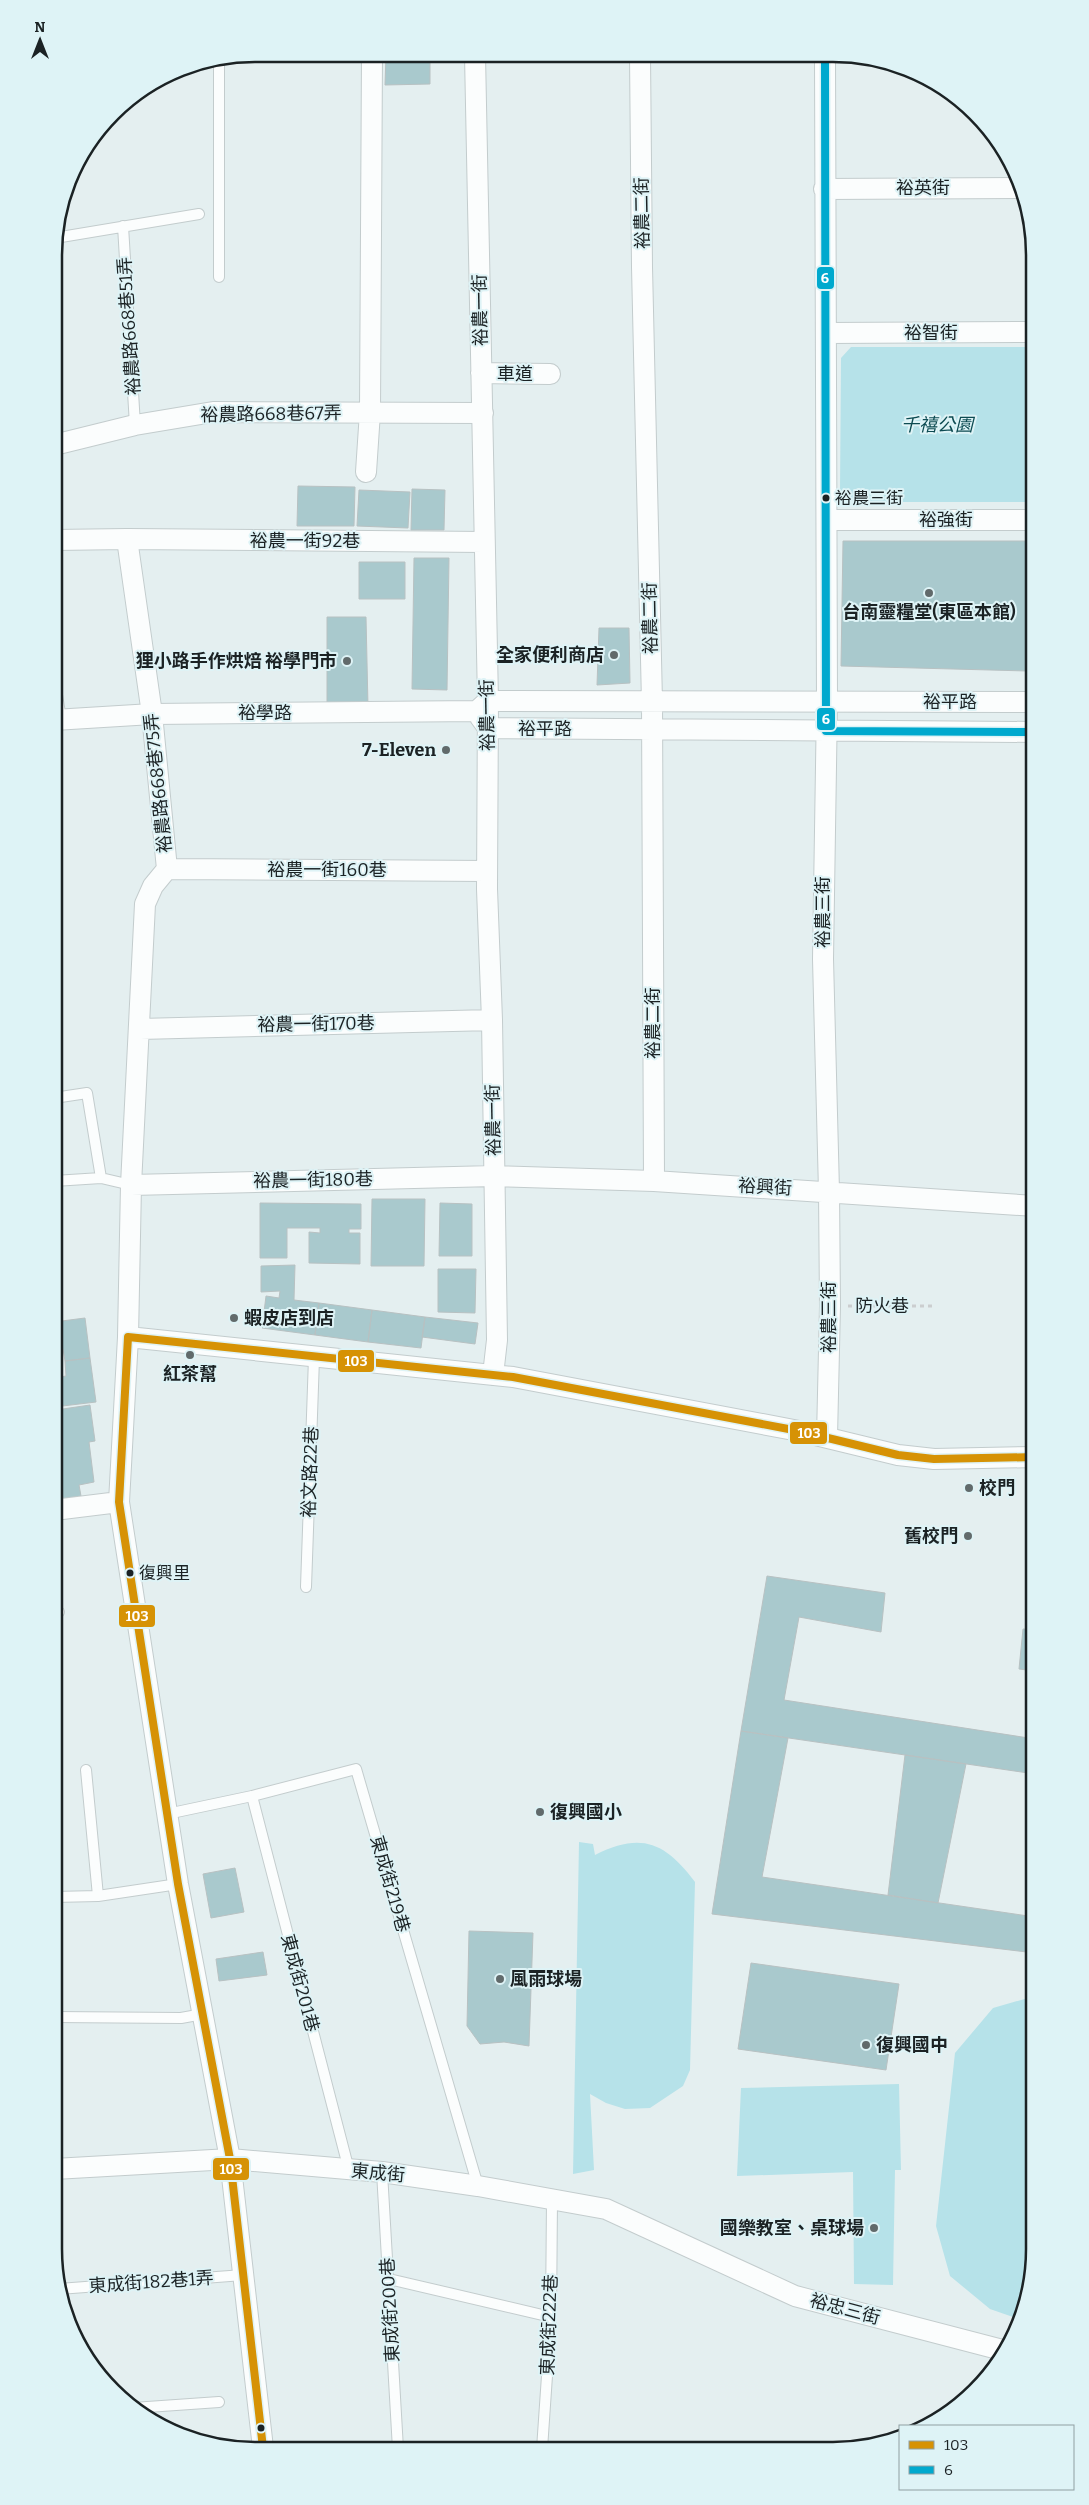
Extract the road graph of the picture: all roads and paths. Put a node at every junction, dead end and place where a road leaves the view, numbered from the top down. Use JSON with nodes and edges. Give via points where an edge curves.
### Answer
{"nodes":[{"id":1,"x":372,"y":62,"type":"edge"},
{"id":2,"x":475,"y":62,"type":"edge"},
{"id":3,"x":640,"y":62,"type":"edge"},
{"id":4,"x":825,"y":62,"type":"edge"},
{"id":5,"x":219,"y":66,"type":"edge"},
{"id":6,"x":1014,"y":188,"type":"edge"},
{"id":7,"x":824,"y":189,"type":"junction"},
{"id":8,"x":198,"y":214,"type":"dead end"},
{"id":9,"x":123,"y":226,"type":"junction"},
{"id":10,"x":64,"y":236,"type":"edge"},
{"id":11,"x":219,"y":277,"type":"dead end"},
{"id":12,"x":1026,"y":332,"type":"edge"},
{"id":13,"x":827,"y":334,"type":"junction"},
{"id":14,"x":481,"y":373,"type":"junction"},
{"id":15,"x":550,"y":374,"type":"dead end"},
{"id":16,"x":370,"y":412,"type":"junction"},
{"id":17,"x":483,"y":413,"type":"junction"},
{"id":18,"x":135,"y":425,"type":"junction"},
{"id":19,"x":62,"y":443,"type":"edge"},
{"id":20,"x":366,"y":472,"type":"dead end"},
{"id":21,"x":827,"y":520,"type":"junction"},
{"id":22,"x":1026,"y":520,"type":"edge"},
{"id":23,"x":127,"y":539,"type":"junction"},
{"id":24,"x":62,"y":540,"type":"edge"},
{"id":25,"x":484,"y":542,"type":"junction"},
{"id":26,"x":652,"y":702,"type":"junction"},
{"id":27,"x":827,"y":702,"type":"junction"},
{"id":28,"x":1026,"y":702,"type":"edge"},
{"id":29,"x":482,"y":706,"type":"junction"},
{"id":30,"x":152,"y":714,"type":"junction"},
{"id":31,"x":62,"y":720,"type":"edge"},
{"id":32,"x":488,"y":728,"type":"junction"},
{"id":33,"x":652,"y":730,"type":"junction"},
{"id":34,"x":826,"y":730,"type":"junction"},
{"id":35,"x":1026,"y":732,"type":"edge"},
{"id":36,"x":167,"y":869,"type":"junction"},
{"id":37,"x":487,"y":871,"type":"junction"},
{"id":38,"x":492,"y":1020,"type":"junction"},
{"id":39,"x":140,"y":1029,"type":"junction"},
{"id":40,"x":62,"y":1097,"type":"edge"},
{"id":41,"x":494,"y":1176,"type":"junction"},
{"id":42,"x":101,"y":1178,"type":"junction"},
{"id":43,"x":62,"y":1180,"type":"edge"},
{"id":44,"x":654,"y":1180,"type":"junction"},
{"id":45,"x":131,"y":1184,"type":"junction"},
{"id":46,"x":829,"y":1191,"type":"junction"},
{"id":47,"x":1026,"y":1205,"type":"edge"},
{"id":48,"x":830,"y":1306,"type":"junction"},
{"id":49,"x":933,"y":1306,"type":"dead end"},
{"id":50,"x":128,"y":1337,"type":"junction"},
{"id":51,"x":314,"y":1358,"type":"junction"},
{"id":52,"x":493,"y":1375,"type":"junction"},
{"id":53,"x":827,"y":1438,"type":"junction"},
{"id":54,"x":1026,"y":1457,"type":"edge"},
{"id":55,"x":119,"y":1502,"type":"junction"},
{"id":56,"x":62,"y":1509,"type":"edge"},
{"id":57,"x":306,"y":1586,"type":"dead end"},
{"id":58,"x":86,"y":1770,"type":"dead end"},
{"id":59,"x":252,"y":1796,"type":"junction"},
{"id":60,"x":167,"y":1814,"type":"junction"},
{"id":61,"x":178,"y":1884,"type":"junction"},
{"id":62,"x":98,"y":1896,"type":"junction"},
{"id":63,"x":62,"y":1897,"type":"edge"},
{"id":64,"x":203,"y":2014,"type":"junction"},
{"id":65,"x":62,"y":2017,"type":"edge"},
{"id":66,"x":230,"y":2159,"type":"junction"},
{"id":67,"x":62,"y":2169,"type":"edge"},
{"id":68,"x":349,"y":2170,"type":"junction"},
{"id":69,"x":382,"y":2172,"type":"junction"},
{"id":70,"x":478,"y":2186,"type":"junction"},
{"id":71,"x":552,"y":2200,"type":"junction"},
{"id":72,"x":691,"y":2249,"type":"joint"},
{"id":73,"x":243,"y":2275,"type":"junction"},
{"id":74,"x":389,"y":2279,"type":"junction"},
{"id":75,"x":66,"y":2288,"type":"edge"},
{"id":76,"x":551,"y":2317,"type":"junction"},
{"id":77,"x":999,"y":2349,"type":"edge"},
{"id":78,"x":219,"y":2402,"type":"dead end"},
{"id":79,"x":144,"y":2407,"type":"edge"},
{"id":80,"x":262,"y":2442,"type":"edge"},
{"id":81,"x":398,"y":2442,"type":"edge"},
{"id":82,"x":543,"y":2442,"type":"edge"}],
"edges":[{"from":1,"to":16,"type":"street"},
{"from":2,"to":14,"type":"street","name":"裕農一街"},
{"from":3,"to":26,"type":"street","name":"裕農二街"},
{"from":4,"to":7,"type":"street","name":"裕農三街"},
{"from":5,"to":11,"type":"lane"},
{"from":6,"to":7,"type":"street","name":"裕英街"},
{"from":7,"to":13,"type":"street","name":"裕農三街"},
{"from":8,"to":9,"type":"lane"},
{"from":9,"to":10,"type":"lane"},
{"from":9,"to":18,"type":"lane","name":"裕農路668巷51弄"},
{"from":12,"to":13,"type":"street","name":"裕智街"},
{"from":13,"to":21,"type":"street","name":"裕農三街"},
{"from":14,"to":15,"type":"street","name":"車道"},
{"from":14,"to":17,"type":"street","name":"裕農一街"},
{"from":16,"to":17,"type":"street","name":"裕農路668巷67弄"},
{"from":16,"to":18,"type":"street","name":"裕農路668巷67弄","via":[[213,412]]},
{"from":16,"to":20,"type":"street"},
{"from":17,"to":25,"type":"street","name":"裕農一街"},
{"from":18,"to":19,"type":"street","name":"裕農路668巷67弄"},
{"from":21,"to":22,"type":"street","name":"裕強街"},
{"from":21,"to":27,"type":"street","name":"裕農三街"},
{"from":23,"to":24,"type":"street"},
{"from":23,"to":25,"type":"street","name":"裕農一街92巷"},
{"from":23,"to":30,"type":"street","name":"裕農路668巷75弄"},
{"from":25,"to":29,"type":"street","name":"裕農一街"},
{"from":26,"to":27,"type":"street","name":"裕平路"},
{"from":26,"to":29,"type":"street","name":"裕平路"},
{"from":26,"to":33,"type":"street","name":"裕農二街"},
{"from":27,"to":28,"type":"street","name":"裕平路"},
{"from":27,"to":34,"type":"street","name":"裕農三街"},
{"from":29,"to":30,"type":"street","name":"裕學路"},
{"from":29,"to":32,"type":"street"},
{"from":30,"to":31,"type":"street","name":"裕學路"},
{"from":30,"to":36,"type":"street","name":"裕農路668巷75弄"},
{"from":32,"to":33,"type":"street","name":"裕平路"},
{"from":32,"to":37,"type":"street","name":"裕農一街"},
{"from":33,"to":34,"type":"street","name":"裕平路"},
{"from":33,"to":44,"type":"street","name":"裕農二街"},
{"from":34,"to":35,"type":"street","name":"裕平路"},
{"from":34,"to":46,"type":"street","name":"裕農三街","via":[[823,959]]},
{"from":36,"to":37,"type":"street","name":"裕農一街160巷"},
{"from":36,"to":39,"type":"street","name":"裕農路668巷75弄","via":[[153,886],[145,904]]},
{"from":37,"to":38,"type":"street","name":"裕農一街"},
{"from":38,"to":39,"type":"street","name":"裕農一街170巷"},
{"from":38,"to":41,"type":"street","name":"裕農一街"},
{"from":39,"to":45,"type":"street","name":"裕農路668巷75弄"},
{"from":40,"to":42,"type":"lane","via":[[87,1093]]},
{"from":41,"to":44,"type":"street","name":"裕興街"},
{"from":41,"to":45,"type":"street","name":"裕農一街180巷"},
{"from":41,"to":52,"type":"street","name":"裕農一街","via":[[497,1340]]},
{"from":42,"to":43,"type":"lane"},
{"from":42,"to":45,"type":"lane"},
{"from":44,"to":46,"type":"street","name":"裕興街"},
{"from":45,"to":50,"type":"street","name":"裕農路668巷75弄"},
{"from":46,"to":47,"type":"street","name":"裕興街"},
{"from":46,"to":48,"type":"street","name":"裕農三街"},
{"from":48,"to":49,"type":"path","name":"防火巷"},
{"from":48,"to":53,"type":"street","name":"裕農三街"},
{"from":50,"to":51,"type":"street"},
{"from":50,"to":55,"type":"street","name":"裕農路668巷75弄"},
{"from":51,"to":52,"type":"street"},
{"from":51,"to":57,"type":"lane","name":"裕文路22巷"},
{"from":52,"to":53,"type":"street"},
{"from":53,"to":54,"type":"street","via":[[898,1455],[934,1459]]},
{"from":55,"to":56,"type":"street"},
{"from":55,"to":60,"type":"street","name":"裕農路668巷75弄"},
{"from":58,"to":62,"type":"lane"},
{"from":59,"to":60,"type":"lane","name":"東成街219巷"},
{"from":59,"to":68,"type":"lane","name":"東成街201巷"},
{"from":59,"to":70,"type":"lane","name":"東成街219巷","via":[[356,1769]]},
{"from":60,"to":61,"type":"street","name":"裕農路668巷75弄"},
{"from":61,"to":62,"type":"lane"},
{"from":61,"to":64,"type":"street","name":"裕農路668巷75弄"},
{"from":62,"to":63,"type":"lane"},
{"from":64,"to":65,"type":"lane","via":[[181,2018]]},
{"from":64,"to":66,"type":"street","name":"裕農路668巷75弄"},
{"from":66,"to":67,"type":"street","name":"東成街"},
{"from":66,"to":68,"type":"street","name":"東成街"},
{"from":66,"to":73,"type":"street","name":"裕農路668巷75弄"},
{"from":68,"to":69,"type":"street","name":"東成街"},
{"from":69,"to":70,"type":"street","name":"東成街"},
{"from":69,"to":74,"type":"lane","name":"東成街200巷"},
{"from":70,"to":71,"type":"street","name":"東成街"},
{"from":71,"to":72,"type":"street","name":"東成街","via":[[606,2209]]},
{"from":71,"to":76,"type":"lane","name":"東成街222巷"},
{"from":72,"to":77,"type":"street","name":"裕忠三街","via":[[795,2296]]},
{"from":73,"to":75,"type":"lane","name":"東成街182巷1弄"},
{"from":73,"to":80,"type":"street","name":"裕農路668巷75弄"},
{"from":74,"to":76,"type":"lane"},
{"from":74,"to":81,"type":"lane","name":"東成街200巷"},
{"from":76,"to":82,"type":"lane","name":"東成街222巷"},
{"from":78,"to":79,"type":"lane"}]}
